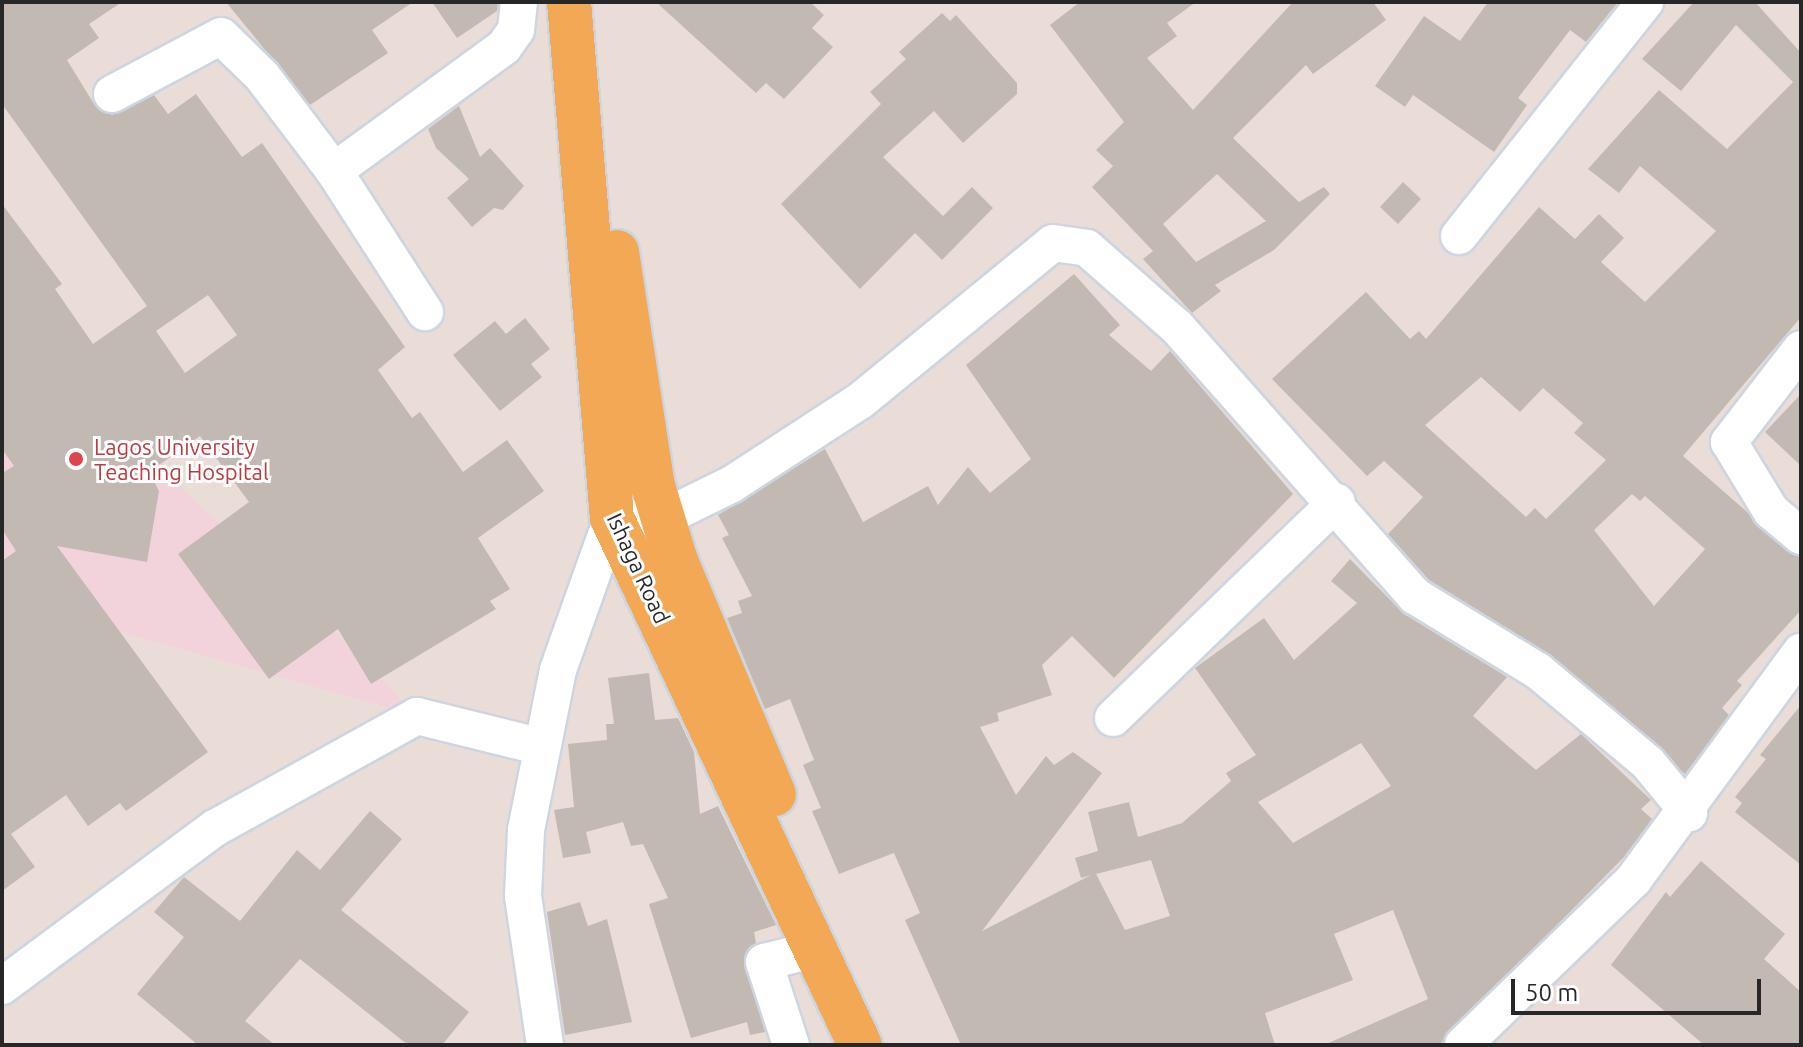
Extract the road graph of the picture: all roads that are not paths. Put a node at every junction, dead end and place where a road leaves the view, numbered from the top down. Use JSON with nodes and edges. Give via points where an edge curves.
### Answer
{"nodes":[{"id":1,"x":519,"y":2,"type":"edge"},
{"id":2,"x":569,"y":2,"type":"edge"},
{"id":3,"x":597,"y":2,"type":"edge"},
{"id":4,"x":1645,"y":2,"type":"edge"},
{"id":5,"x":112,"y":94,"type":"dead end"},
{"id":6,"x":334,"y":171,"type":"junction"},
{"id":7,"x":1459,"y":236,"type":"dead end"},
{"id":8,"x":425,"y":312,"type":"dead end"},
{"id":9,"x":1801,"y":349,"type":"edge"},
{"id":10,"x":1337,"y":502,"type":"junction"},
{"id":11,"x":612,"y":518,"type":"junction"},
{"id":12,"x":663,"y":518,"type":"junction"},
{"id":13,"x":1801,"y":536,"type":"edge"},
{"id":14,"x":1801,"y":652,"type":"edge"},
{"id":15,"x":1113,"y":718,"type":"dead end"},
{"id":16,"x":538,"y":746,"type":"junction"},
{"id":17,"x":1689,"y":813,"type":"junction"},
{"id":18,"x":817,"y":949,"type":"junction"},
{"id":19,"x":2,"y":986,"type":"edge"},
{"id":20,"x":857,"y":1042,"type":"edge"},
{"id":21,"x":545,"y":1045,"type":"edge"},
{"id":22,"x":791,"y":1045,"type":"edge"},
{"id":23,"x":1463,"y":1045,"type":"edge"}],
"edges":[{"from":1,"to":6,"type":"street","via":[[516,30],[504,47]]},
{"from":2,"to":11,"type":"main road","name":"Ishaga Road"},
{"from":3,"to":12,"type":"main road","name":"Ishaga Road","via":[[621,286]]},
{"from":4,"to":7,"type":"street"},
{"from":5,"to":6,"type":"street","via":[[221,36],[262,76]]},
{"from":6,"to":8,"type":"street"},
{"from":9,"to":13,"type":"street","via":[[1729,442],[1771,511]]},
{"from":10,"to":12,"type":"street","via":[[1177,327],[1087,248],[1053,243],[860,401],[732,484]]},
{"from":10,"to":15,"type":"street"},
{"from":10,"to":17,"type":"street","via":[[1415,596],[1538,671],[1648,763]]},
{"from":11,"to":12,"type":"street"},
{"from":11,"to":16,"type":"street"},
{"from":11,"to":18,"type":"main road","name":"Ishaga Road"},
{"from":12,"to":20,"type":"main road","name":"Ishaga Road","via":[[791,838]]},
{"from":14,"to":17,"type":"street"},
{"from":16,"to":19,"type":"street","via":[[417,716],[215,828]]},
{"from":16,"to":21,"type":"street","via":[[523,896]]},
{"from":17,"to":23,"type":"street","via":[[1634,879]]},
{"from":18,"to":20,"type":"main road","name":"Ishaga Road"},
{"from":18,"to":22,"type":"street","via":[[764,962]]}]}
